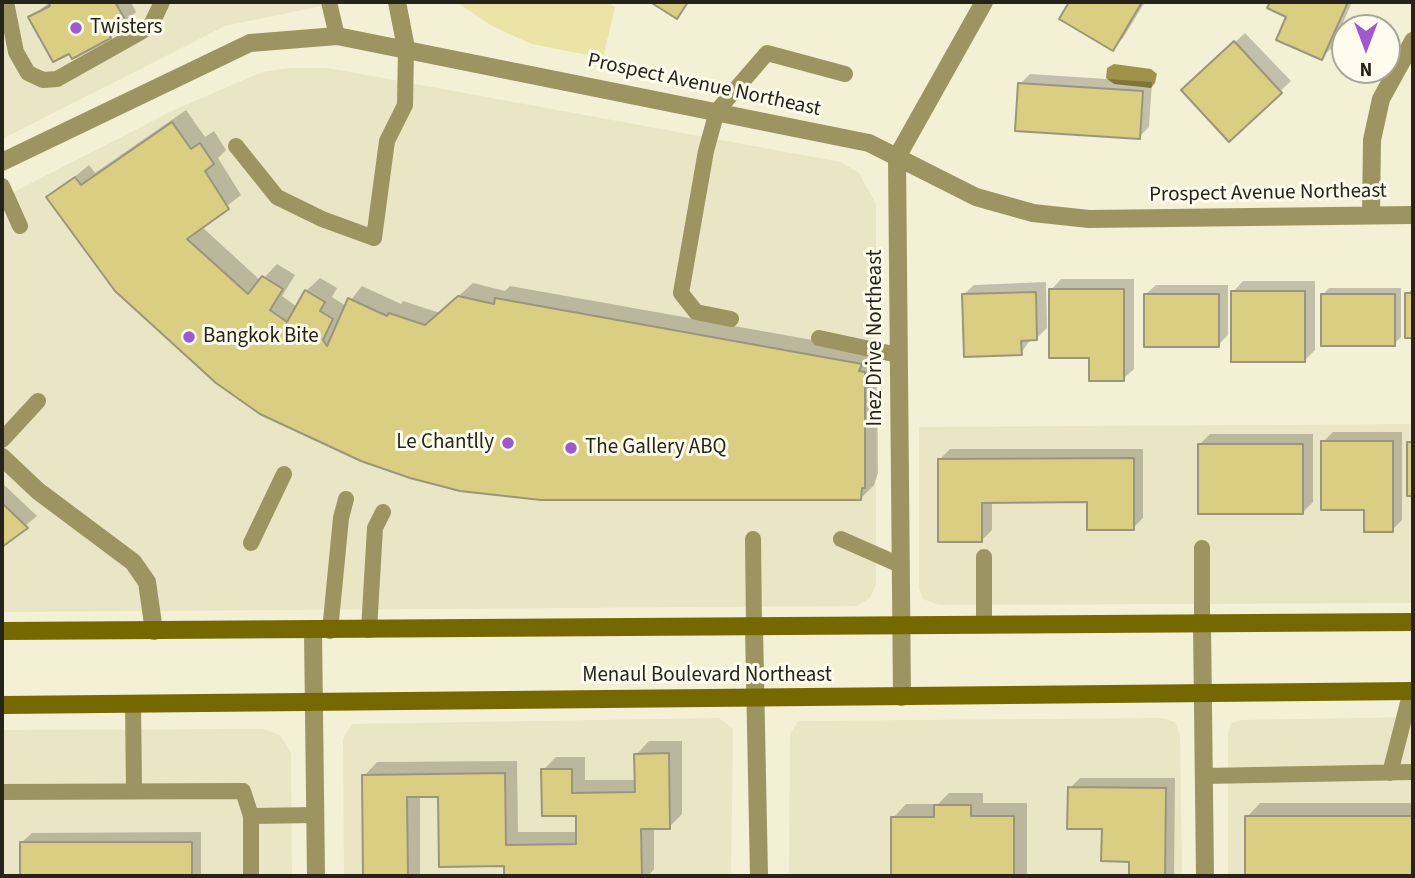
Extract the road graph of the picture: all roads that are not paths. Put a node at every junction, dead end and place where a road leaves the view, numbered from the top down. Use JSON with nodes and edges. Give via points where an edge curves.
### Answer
{"nodes":[{"id":1,"x":6,"y":2,"type":"edge"},
{"id":2,"x":162,"y":2,"type":"edge"},
{"id":3,"x":329,"y":2,"type":"edge"},
{"id":4,"x":397,"y":2,"type":"edge"},
{"id":5,"x":984,"y":2,"type":"edge"},
{"id":6,"x":337,"y":36,"type":"junction"},
{"id":7,"x":1413,"y":41,"type":"edge"},
{"id":8,"x":406,"y":48,"type":"junction"},
{"id":9,"x":845,"y":74,"type":"dead end"},
{"id":10,"x":717,"y":111,"type":"junction"},
{"id":11,"x":236,"y":146,"type":"dead end"},
{"id":12,"x":897,"y":157,"type":"junction"},
{"id":13,"x":2,"y":162,"type":"edge"},
{"id":14,"x":2,"y":186,"type":"edge"},
{"id":15,"x":1371,"y":215,"type":"junction"},
{"id":16,"x":1413,"y":215,"type":"edge"},
{"id":17,"x":20,"y":226,"type":"dead end"},
{"id":18,"x":731,"y":319,"type":"dead end"},
{"id":19,"x":819,"y":338,"type":"dead end"},
{"id":20,"x":898,"y":355,"type":"junction"},
{"id":21,"x":38,"y":401,"type":"dead end"},
{"id":22,"x":2,"y":440,"type":"edge"},
{"id":23,"x":2,"y":457,"type":"edge"},
{"id":24,"x":284,"y":474,"type":"dead end"},
{"id":25,"x":346,"y":499,"type":"dead end"},
{"id":26,"x":383,"y":512,"type":"dead end"},
{"id":27,"x":753,"y":540,"type":"dead end"},
{"id":28,"x":841,"y":540,"type":"dead end"},
{"id":29,"x":251,"y":543,"type":"dead end"},
{"id":30,"x":1202,"y":548,"type":"dead end"},
{"id":31,"x":984,"y":557,"type":"dead end"},
{"id":32,"x":900,"y":565,"type":"junction"},
{"id":33,"x":1413,"y":622,"type":"edge"},
{"id":34,"x":1202,"y":624,"type":"junction"},
{"id":35,"x":901,"y":625,"type":"junction"},
{"id":36,"x":984,"y":625,"type":"junction"},
{"id":37,"x":754,"y":627,"type":"junction"},
{"id":38,"x":369,"y":630,"type":"junction"},
{"id":39,"x":2,"y":631,"type":"edge"},
{"id":40,"x":154,"y":631,"type":"junction"},
{"id":41,"x":321,"y":631,"type":"junction"},
{"id":42,"x":1412,"y":691,"type":"edge"},
{"id":43,"x":1204,"y":692,"type":"junction"},
{"id":44,"x":902,"y":697,"type":"junction"},
{"id":45,"x":757,"y":699,"type":"junction"},
{"id":46,"x":316,"y":700,"type":"junction"},
{"id":47,"x":133,"y":703,"type":"junction"},
{"id":48,"x":2,"y":705,"type":"edge"},
{"id":49,"x":1413,"y":772,"type":"edge"},
{"id":50,"x":1390,"y":773,"type":"junction"},
{"id":51,"x":1204,"y":776,"type":"junction"},
{"id":52,"x":2,"y":792,"type":"edge"},
{"id":53,"x":134,"y":792,"type":"junction"},
{"id":54,"x":251,"y":816,"type":"junction"},
{"id":55,"x":316,"y":816,"type":"junction"},
{"id":56,"x":251,"y":876,"type":"edge"},
{"id":57,"x":316,"y":876,"type":"edge"},
{"id":58,"x":759,"y":876,"type":"edge"},
{"id":59,"x":1205,"y":876,"type":"edge"}],
"edges":[{"from":1,"to":2,"type":"lane","via":[[16,52],[28,73],[43,80],[57,79],[139,33],[151,25]]},
{"from":3,"to":6,"type":"lane"},
{"from":4,"to":8,"type":"street"},
{"from":5,"to":12,"type":"street","name":"Inez Drive Northeast"},
{"from":6,"to":8,"type":"street","name":"Prospect Avenue Northeast"},
{"from":6,"to":13,"type":"street","name":"Prospect Avenue Northeast","via":[[250,43]]},
{"from":7,"to":15,"type":"street","via":[[1381,99],[1372,140]]},
{"from":8,"to":10,"type":"street","name":"Prospect Avenue Northeast"},
{"from":8,"to":11,"type":"lane","via":[[405,105],[387,141],[374,238],[277,197]]},
{"from":9,"to":10,"type":"lane","via":[[767,53]]},
{"from":10,"to":12,"type":"street","name":"Prospect Avenue Northeast","via":[[869,143]]},
{"from":10,"to":18,"type":"lane","via":[[681,293],[696,313]]},
{"from":12,"to":15,"type":"street","name":"Prospect Avenue Northeast","via":[[976,197],[1033,213],[1089,219]]},
{"from":12,"to":20,"type":"street","name":"Inez Drive Northeast"},
{"from":14,"to":17,"type":"lane"},
{"from":15,"to":16,"type":"street","name":"Prospect Avenue Northeast"},
{"from":19,"to":20,"type":"lane"},
{"from":20,"to":32,"type":"street","name":"Inez Drive Northeast"},
{"from":21,"to":22,"type":"lane"},
{"from":23,"to":40,"type":"street","via":[[38,491],[132,562],[147,582]]},
{"from":24,"to":29,"type":"lane"},
{"from":25,"to":41,"type":"lane"},
{"from":26,"to":38,"type":"lane","via":[[374,528]]},
{"from":27,"to":37,"type":"lane"},
{"from":28,"to":32,"type":"lane"},
{"from":30,"to":34,"type":"lane"},
{"from":31,"to":36,"type":"lane"},
{"from":32,"to":35,"type":"street","name":"Inez Drive Northeast"},
{"from":33,"to":34,"type":"main road"},
{"from":34,"to":36,"type":"main road"},
{"from":34,"to":43,"type":"street"},
{"from":35,"to":36,"type":"main road"},
{"from":35,"to":37,"type":"main road"},
{"from":35,"to":44,"type":"street","name":"Inez Drive Northeast"},
{"from":37,"to":38,"type":"main road"},
{"from":37,"to":45,"type":"street"},
{"from":38,"to":41,"type":"main road"},
{"from":39,"to":40,"type":"main road"},
{"from":40,"to":41,"type":"main road"},
{"from":41,"to":46,"type":"street"},
{"from":42,"to":43,"type":"main road","name":"Menaul Boulevard Northeast"},
{"from":42,"to":50,"type":"lane"},
{"from":43,"to":44,"type":"main road","name":"Menaul Boulevard Northeast"},
{"from":43,"to":51,"type":"street"},
{"from":44,"to":45,"type":"main road","name":"Menaul Boulevard Northeast"},
{"from":45,"to":46,"type":"main road","name":"Menaul Boulevard Northeast"},
{"from":45,"to":58,"type":"street"},
{"from":46,"to":47,"type":"main road","name":"Menaul Boulevard Northeast"},
{"from":46,"to":55,"type":"street"},
{"from":47,"to":48,"type":"main road","name":"Menaul Boulevard Northeast"},
{"from":47,"to":53,"type":"lane"},
{"from":49,"to":50,"type":"lane"},
{"from":50,"to":51,"type":"lane"},
{"from":51,"to":59,"type":"street"},
{"from":52,"to":53,"type":"lane"},
{"from":53,"to":54,"type":"lane","via":[[243,791]]},
{"from":54,"to":55,"type":"lane"},
{"from":54,"to":56,"type":"lane"},
{"from":55,"to":57,"type":"street"}]}
